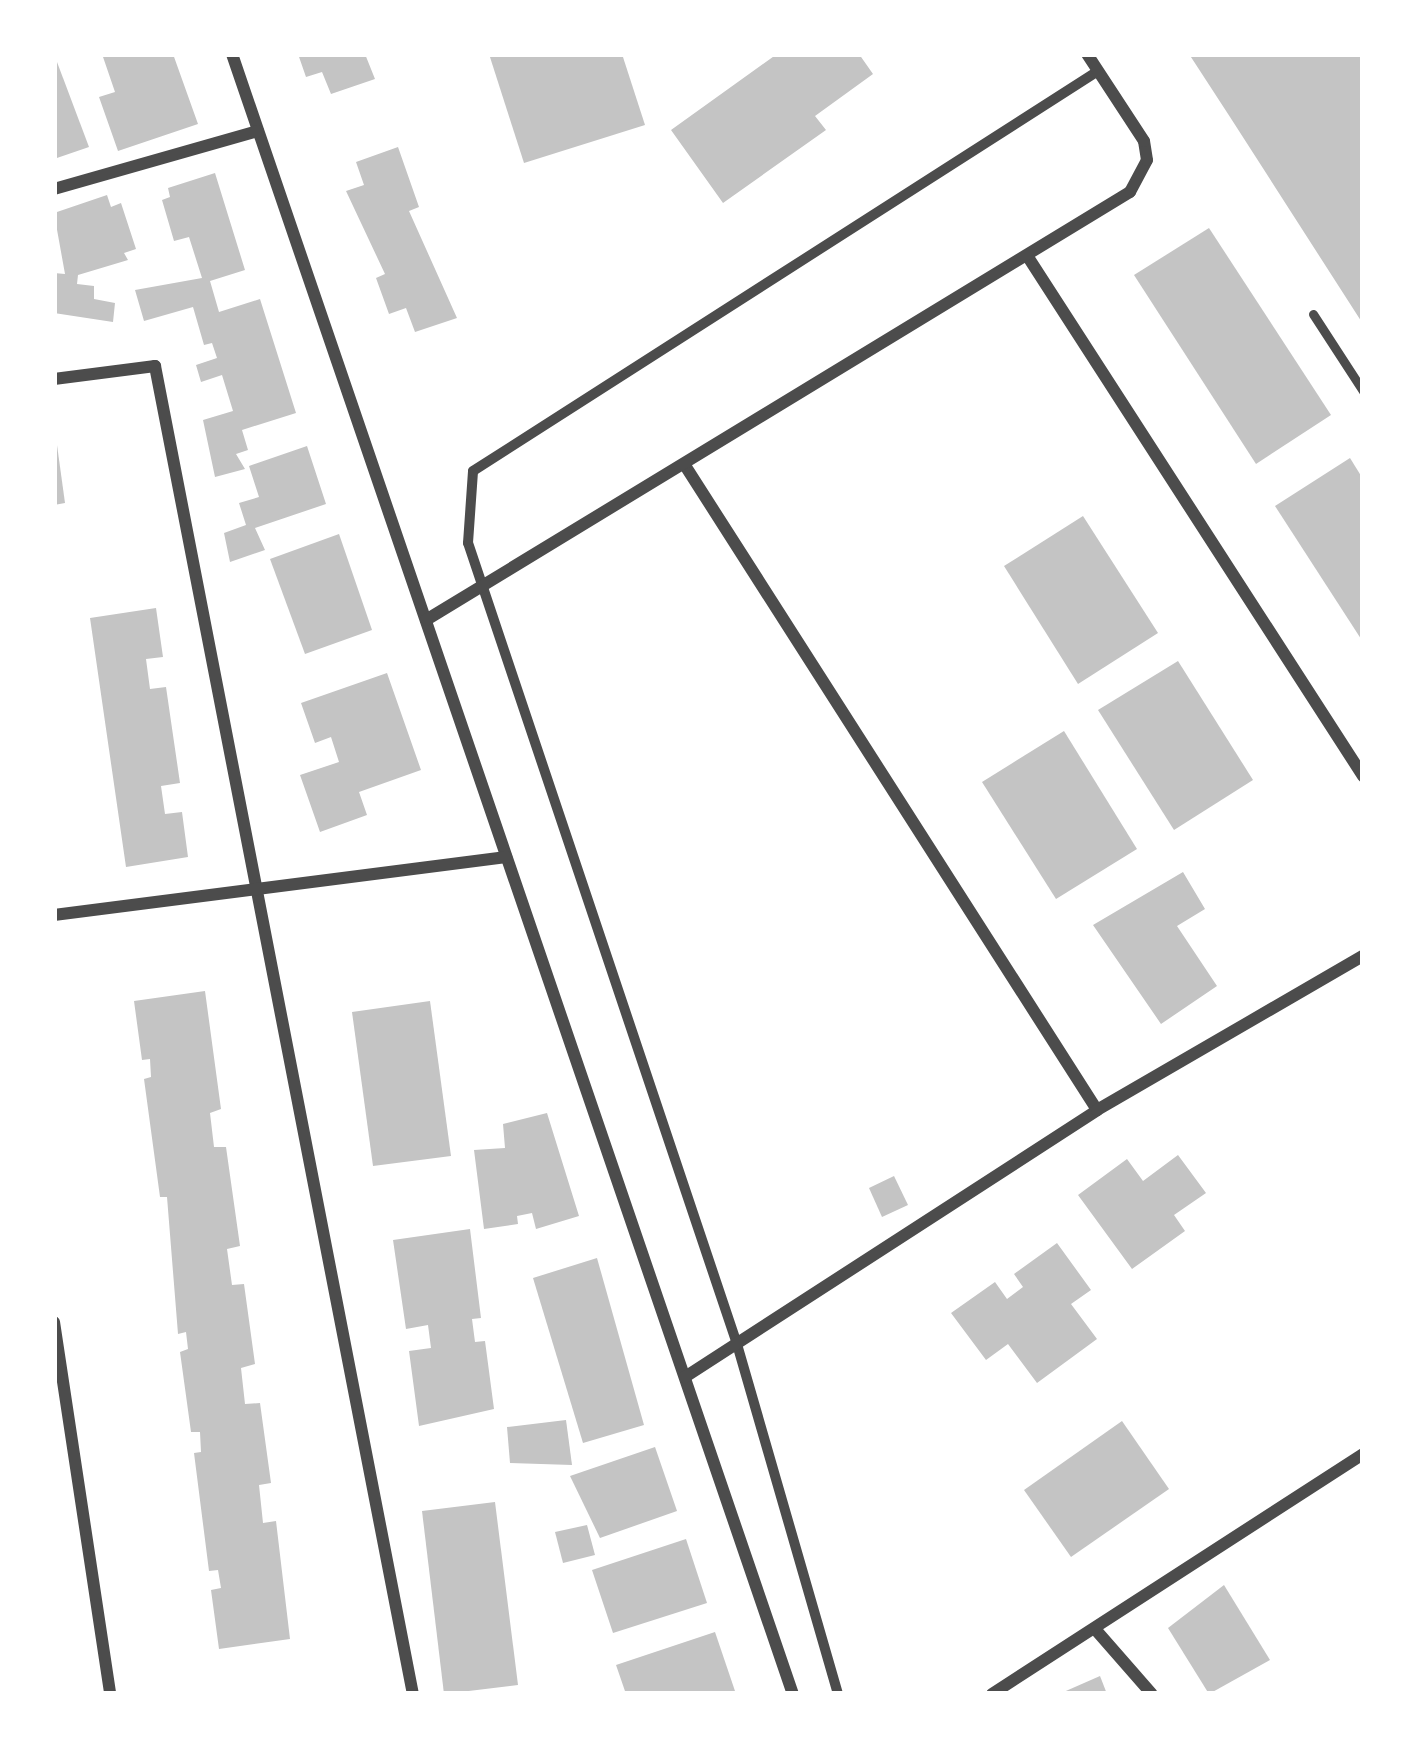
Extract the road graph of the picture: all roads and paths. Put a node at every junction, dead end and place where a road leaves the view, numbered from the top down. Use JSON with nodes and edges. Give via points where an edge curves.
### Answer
{"nodes":[{"id":1,"x":232,"y":54,"type":"edge"},
{"id":2,"x":1087,"y":54,"type":"edge"},
{"id":3,"x":1098,"y":70,"type":"junction"},
{"id":4,"x":258,"y":130,"type":"junction"},
{"id":5,"x":54,"y":189,"type":"edge"},
{"id":6,"x":1028,"y":257,"type":"junction"},
{"id":7,"x":1312,"y":314,"type":"dead end"},
{"id":8,"x":54,"y":379,"type":"edge"},
{"id":9,"x":1363,"y":391,"type":"edge"},
{"id":10,"x":686,"y":467,"type":"junction"},
{"id":11,"x":484,"y":589,"type":"junction"},
{"id":12,"x":426,"y":620,"type":"junction"},
{"id":13,"x":1363,"y":776,"type":"edge"},
{"id":14,"x":506,"y":857,"type":"junction"},
{"id":15,"x":254,"y":889,"type":"junction"},
{"id":16,"x":54,"y":915,"type":"edge"},
{"id":17,"x":1363,"y":956,"type":"edge"},
{"id":18,"x":1096,"y":1111,"type":"junction"},
{"id":19,"x":54,"y":1322,"type":"edge"},
{"id":20,"x":737,"y":1344,"type":"junction"},
{"id":21,"x":685,"y":1377,"type":"junction"},
{"id":22,"x":1363,"y":1454,"type":"edge"},
{"id":23,"x":1095,"y":1629,"type":"junction"},
{"id":24,"x":110,"y":1694,"type":"edge"},
{"id":25,"x":413,"y":1694,"type":"edge"},
{"id":26,"x":793,"y":1694,"type":"edge"},
{"id":27,"x":838,"y":1694,"type":"edge"},
{"id":28,"x":992,"y":1694,"type":"edge"},
{"id":29,"x":1152,"y":1694,"type":"edge"}],
"edges":[{"from":1,"to":4,"type":"street"},
{"from":2,"to":3,"type":"street"},
{"from":3,"to":6,"type":"street","via":[[1144,141],[1139,181]]},
{"from":3,"to":11,"type":"street","via":[[473,471],[468,543]]},
{"from":4,"to":5,"type":"street"},
{"from":4,"to":12,"type":"street"},
{"from":6,"to":10,"type":"street"},
{"from":6,"to":13,"type":"street"},
{"from":7,"to":9,"type":"lane"},
{"from":8,"to":15,"type":"street","via":[[155,366]]},
{"from":10,"to":11,"type":"street"},
{"from":10,"to":18,"type":"street"},
{"from":11,"to":12,"type":"street"},
{"from":11,"to":20,"type":"street"},
{"from":12,"to":14,"type":"street"},
{"from":14,"to":15,"type":"street"},
{"from":14,"to":21,"type":"street"},
{"from":15,"to":16,"type":"street"},
{"from":15,"to":25,"type":"street"},
{"from":17,"to":18,"type":"street"},
{"from":18,"to":20,"type":"street"},
{"from":19,"to":24,"type":"street"},
{"from":20,"to":21,"type":"street"},
{"from":20,"to":27,"type":"street"},
{"from":21,"to":26,"type":"street"},
{"from":22,"to":23,"type":"street"},
{"from":23,"to":28,"type":"street"},
{"from":23,"to":29,"type":"street"}]}
